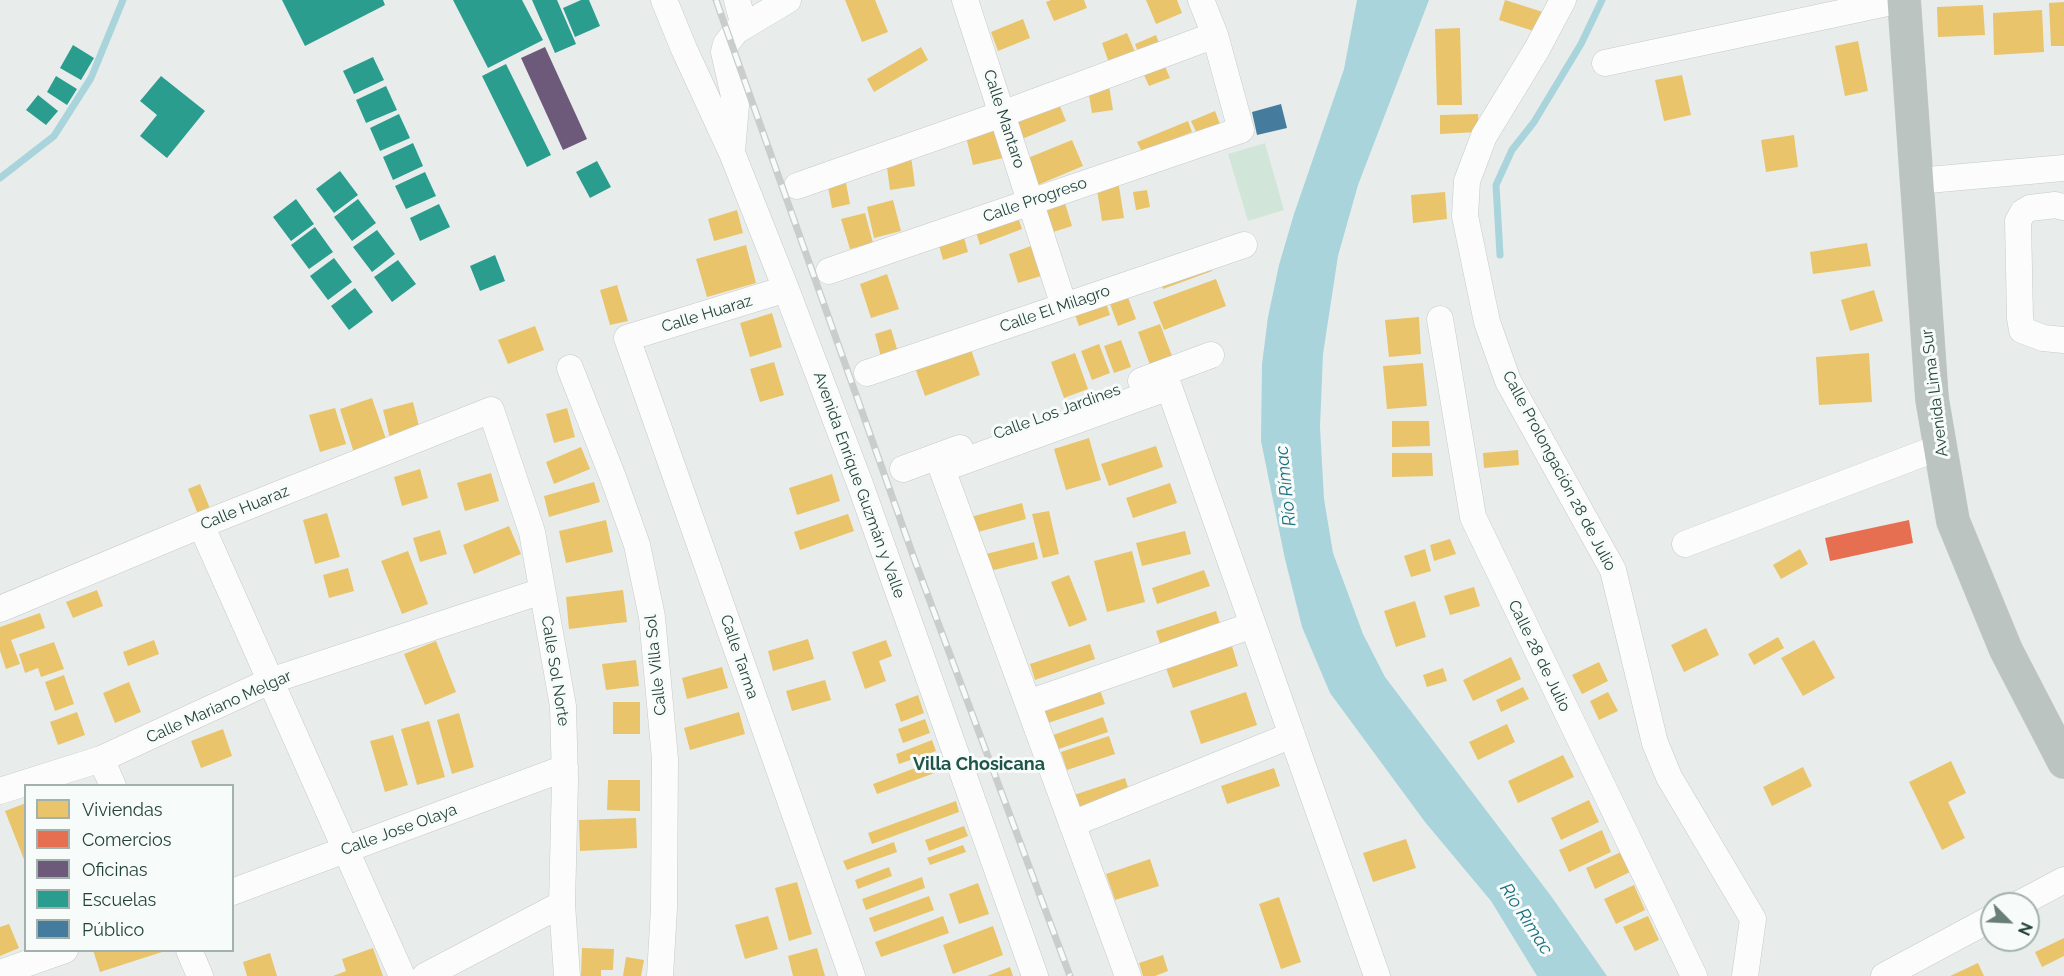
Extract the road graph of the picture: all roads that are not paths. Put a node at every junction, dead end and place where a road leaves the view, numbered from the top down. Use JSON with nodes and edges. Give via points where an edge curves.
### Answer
{"nodes":[{"id":1,"x":664,"y":0,"type":"edge"},
{"id":2,"x":737,"y":0,"type":"edge"},
{"id":3,"x":788,"y":0,"type":"edge"},
{"id":4,"x":965,"y":0,"type":"edge"},
{"id":5,"x":1201,"y":0,"type":"edge"},
{"id":6,"x":1563,"y":0,"type":"edge"},
{"id":7,"x":1903,"y":0,"type":"edge"},
{"id":8,"x":744,"y":26,"type":"junction"},
{"id":9,"x":1215,"y":35,"type":"junction"},
{"id":10,"x":1605,"y":63,"type":"dead end"},
{"id":11,"x":1002,"y":114,"type":"junction"},
{"id":12,"x":732,"y":153,"type":"junction"},
{"id":13,"x":2064,"y":168,"type":"edge"},
{"id":14,"x":1917,"y":181,"type":"junction"},
{"id":15,"x":797,"y":186,"type":"dead end"},
{"id":16,"x":1030,"y":201,"type":"junction"},
{"id":17,"x":2064,"y":207,"type":"edge"},
{"id":18,"x":1244,"y":245,"type":"dead end"},
{"id":19,"x":829,"y":271,"type":"dead end"},
{"id":20,"x":786,"y":289,"type":"junction"},
{"id":21,"x":1064,"y":306,"type":"junction"},
{"id":22,"x":1440,"y":319,"type":"dead end"},
{"id":23,"x":627,"y":338,"type":"joint"},
{"id":24,"x":2064,"y":340,"type":"edge"},
{"id":25,"x":1211,"y":355,"type":"dead end"},
{"id":26,"x":570,"y":368,"type":"dead end"},
{"id":27,"x":867,"y":373,"type":"dead end"},
{"id":28,"x":490,"y":410,"type":"joint"},
{"id":29,"x":1940,"y":447,"type":"junction"},
{"id":30,"x":903,"y":469,"type":"dead end"},
{"id":31,"x":201,"y":525,"type":"junction"},
{"id":32,"x":1685,"y":544,"type":"dead end"},
{"id":33,"x":542,"y":591,"type":"junction"},
{"id":34,"x":0,"y":609,"type":"edge"},
{"id":35,"x":1253,"y":626,"type":"junction"},
{"id":36,"x":270,"y":681,"type":"junction"},
{"id":37,"x":1028,"y":703,"type":"junction"},
{"id":38,"x":1292,"y":735,"type":"junction"},
{"id":39,"x":101,"y":759,"type":"junction"},
{"id":40,"x":2064,"y":762,"type":"edge"},
{"id":41,"x":565,"y":768,"type":"junction"},
{"id":42,"x":112,"y":784,"type":"edge"},
{"id":43,"x":0,"y":791,"type":"edge"},
{"id":44,"x":1072,"y":824,"type":"junction"},
{"id":45,"x":345,"y":849,"type":"junction"},
{"id":46,"x":2064,"y":880,"type":"edge"},
{"id":47,"x":234,"y":891,"type":"edge"},
{"id":48,"x":2040,"y":893,"type":"edge"},
{"id":49,"x":562,"y":903,"type":"junction"},
{"id":50,"x":1980,"y":924,"type":"edge"},
{"id":51,"x":62,"y":952,"type":"edge"},
{"id":52,"x":189,"y":952,"type":"edge"},
{"id":53,"x":0,"y":973,"type":"edge"},
{"id":54,"x":200,"y":976,"type":"edge"},
{"id":55,"x":402,"y":976,"type":"edge"},
{"id":56,"x":425,"y":976,"type":"edge"},
{"id":57,"x":567,"y":976,"type":"edge"},
{"id":58,"x":660,"y":976,"type":"edge"},
{"id":59,"x":852,"y":976,"type":"edge"},
{"id":60,"x":1035,"y":976,"type":"edge"},
{"id":61,"x":1128,"y":976,"type":"edge"},
{"id":62,"x":1377,"y":976,"type":"edge"},
{"id":63,"x":1694,"y":976,"type":"edge"},
{"id":64,"x":1745,"y":976,"type":"edge"},
{"id":65,"x":1884,"y":976,"type":"edge"}],
"edges":[{"from":1,"to":12,"type":"street","name":"Avenida Enrique Guzmán y Valle"},
{"from":2,"to":8,"type":"street"},
{"from":3,"to":8,"type":"street"},
{"from":4,"to":11,"type":"street","name":"Calle Mantaro"},
{"from":5,"to":9,"type":"street"},
{"from":6,"to":64,"type":"street","name":"Calle Prolongación 28 de Julio","via":[[1484,136],[1467,180],[1465,216],[1487,322],[1508,381],[1613,570],[1655,743],[1669,777],[1753,919]]},
{"from":7,"to":10,"type":"street"},
{"from":7,"to":14,"type":"highway","name":"Avenida Lima Sur"},
{"from":8,"to":12,"type":"street","via":[[730,38],[724,52],[736,105]]},
{"from":9,"to":11,"type":"street"},
{"from":9,"to":16,"type":"street","name":"Calle Progreso","via":[[1241,130]]},
{"from":11,"to":15,"type":"street"},
{"from":11,"to":16,"type":"street","name":"Calle Mantaro"},
{"from":12,"to":20,"type":"street","name":"Avenida Enrique Guzmán y Valle"},
{"from":13,"to":14,"type":"street"},
{"from":14,"to":29,"type":"highway","name":"Avenida Lima Sur","via":[[1932,399]]},
{"from":16,"to":19,"type":"street","name":"Calle Progreso"},
{"from":16,"to":21,"type":"street","name":"Calle Mantaro"},
{"from":17,"to":24,"type":"street","via":[[2030,208],[2018,221],[2022,330]]},
{"from":18,"to":21,"type":"street","name":"Calle El Milagro"},
{"from":20,"to":23,"type":"street","name":"Calle Huaraz"},
{"from":20,"to":60,"type":"street","name":"Avenida Enrique Guzmán y Valle","via":[[860,484]]},
{"from":21,"to":27,"type":"street","name":"Calle El Milagro"},
{"from":22,"to":63,"type":"street","name":"Calle 28 de Julio","via":[[1473,517]]},
{"from":23,"to":59,"type":"street","name":"Calle Tarma"},
{"from":25,"to":30,"type":"street","name":"Calle Los Jardines"},
{"from":26,"to":58,"type":"street","name":"Calle Villa Sol","via":[[637,546],[652,617],[665,759]]},
{"from":28,"to":31,"type":"street","name":"Calle Huaraz"},
{"from":28,"to":33,"type":"street","name":"Calle Sol Norte","via":[[532,532]]},
{"from":29,"to":32,"type":"street"},
{"from":29,"to":40,"type":"highway","name":"Avenida Lima Sur","via":[[1953,521],[2006,650]]},
{"from":31,"to":34,"type":"street","name":"Calle Huaraz"},
{"from":31,"to":36,"type":"street"},
{"from":33,"to":36,"type":"street","name":"Calle Mariano Melgar"},
{"from":33,"to":41,"type":"street","name":"Calle Sol Norte","via":[[563,706]]},
{"from":35,"to":37,"type":"street"},
{"from":35,"to":37,"type":"street","via":[[1169,387],[942,469]]},
{"from":35,"to":38,"type":"street"},
{"from":36,"to":39,"type":"street","name":"Calle Mariano Melgar"},
{"from":36,"to":45,"type":"street"},
{"from":37,"to":44,"type":"street"},
{"from":38,"to":44,"type":"street"},
{"from":38,"to":62,"type":"street"},
{"from":39,"to":42,"type":"street"},
{"from":39,"to":43,"type":"street","name":"Calle Mariano Melgar"},
{"from":41,"to":45,"type":"street","name":"Calle Jose Olaya"},
{"from":41,"to":49,"type":"street","name":"Calle Sol Norte"},
{"from":44,"to":61,"type":"street"},
{"from":45,"to":47,"type":"street","name":"Calle Jose Olaya"},
{"from":45,"to":55,"type":"street"},
{"from":46,"to":48,"type":"street"},
{"from":49,"to":56,"type":"street"},
{"from":49,"to":57,"type":"street","name":"Calle Sol Norte"},
{"from":50,"to":65,"type":"street"},
{"from":51,"to":53,"type":"street"},
{"from":52,"to":54,"type":"street"}]}
